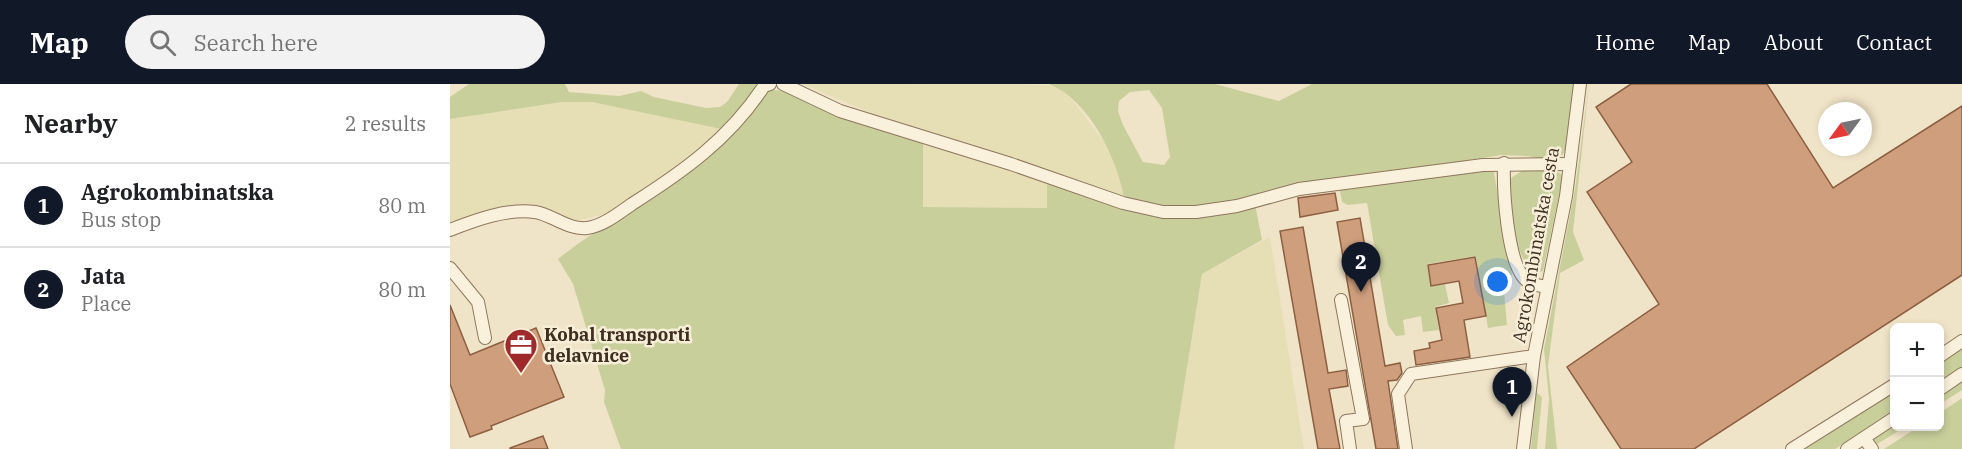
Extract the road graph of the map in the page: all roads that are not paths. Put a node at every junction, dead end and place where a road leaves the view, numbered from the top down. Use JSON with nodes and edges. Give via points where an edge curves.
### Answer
{"nodes":[{"id":1,"x":770,"y":84,"type":"edge"},
{"id":2,"x":783,"y":84,"type":"edge"},
{"id":3,"x":1580,"y":84,"type":"edge"},
{"id":4,"x":1504,"y":163,"type":"junction"},
{"id":5,"x":1570,"y":164,"type":"junction"},
{"id":6,"x":450,"y":230,"type":"edge"},
{"id":7,"x":450,"y":268,"type":"edge"},
{"id":8,"x":1546,"y":287,"type":"junction"},
{"id":9,"x":1341,"y":300,"type":"dead end"},
{"id":10,"x":485,"y":338,"type":"dead end"},
{"id":11,"x":1962,"y":341,"type":"edge"},
{"id":12,"x":1944,"y":353,"type":"edge"},
{"id":13,"x":1534,"y":356,"type":"junction"},
{"id":14,"x":1962,"y":374,"type":"edge"},
{"id":15,"x":1944,"y":386,"type":"edge"},
{"id":16,"x":1890,"y":388,"type":"edge"},
{"id":17,"x":1890,"y":421,"type":"edge"},
{"id":18,"x":1864,"y":438,"type":"junction"},
{"id":19,"x":1350,"y":449,"type":"edge"},
{"id":20,"x":1406,"y":449,"type":"edge"},
{"id":21,"x":1523,"y":449,"type":"edge"},
{"id":22,"x":1792,"y":449,"type":"edge"},
{"id":23,"x":1847,"y":449,"type":"edge"},
{"id":24,"x":1872,"y":449,"type":"edge"}],
"edges":[{"from":1,"to":6,"type":"street","via":[[764,86],[742,118],[705,154],[605,222],[587,228],[565,225],[537,212],[524,212]]},
{"from":2,"to":4,"type":"street","via":[[840,111],[1123,203],[1163,212],[1196,212],[1331,183]]},
{"from":3,"to":5,"type":"street","name":"Agrokombinatska cesta"},
{"from":4,"to":5,"type":"street"},
{"from":4,"to":8,"type":"street","via":[[1507,224],[1516,260],[1523,278]]},
{"from":5,"to":8,"type":"street","name":"Agrokombinatska cesta"},
{"from":7,"to":10,"type":"street","via":[[478,302]]},
{"from":8,"to":13,"type":"street","name":"Agrokombinatska cesta"},
{"from":9,"to":19,"type":"street","via":[[1364,419],[1346,421]]},
{"from":11,"to":12,"type":"street"},
{"from":13,"to":20,"type":"street","via":[[1412,374],[1398,394]]},
{"from":13,"to":21,"type":"street","name":"Agrokombinatska cesta"},
{"from":14,"to":15,"type":"street"},
{"from":16,"to":22,"type":"street"},
{"from":17,"to":18,"type":"street"},
{"from":18,"to":23,"type":"street"},
{"from":18,"to":24,"type":"street"}]}
